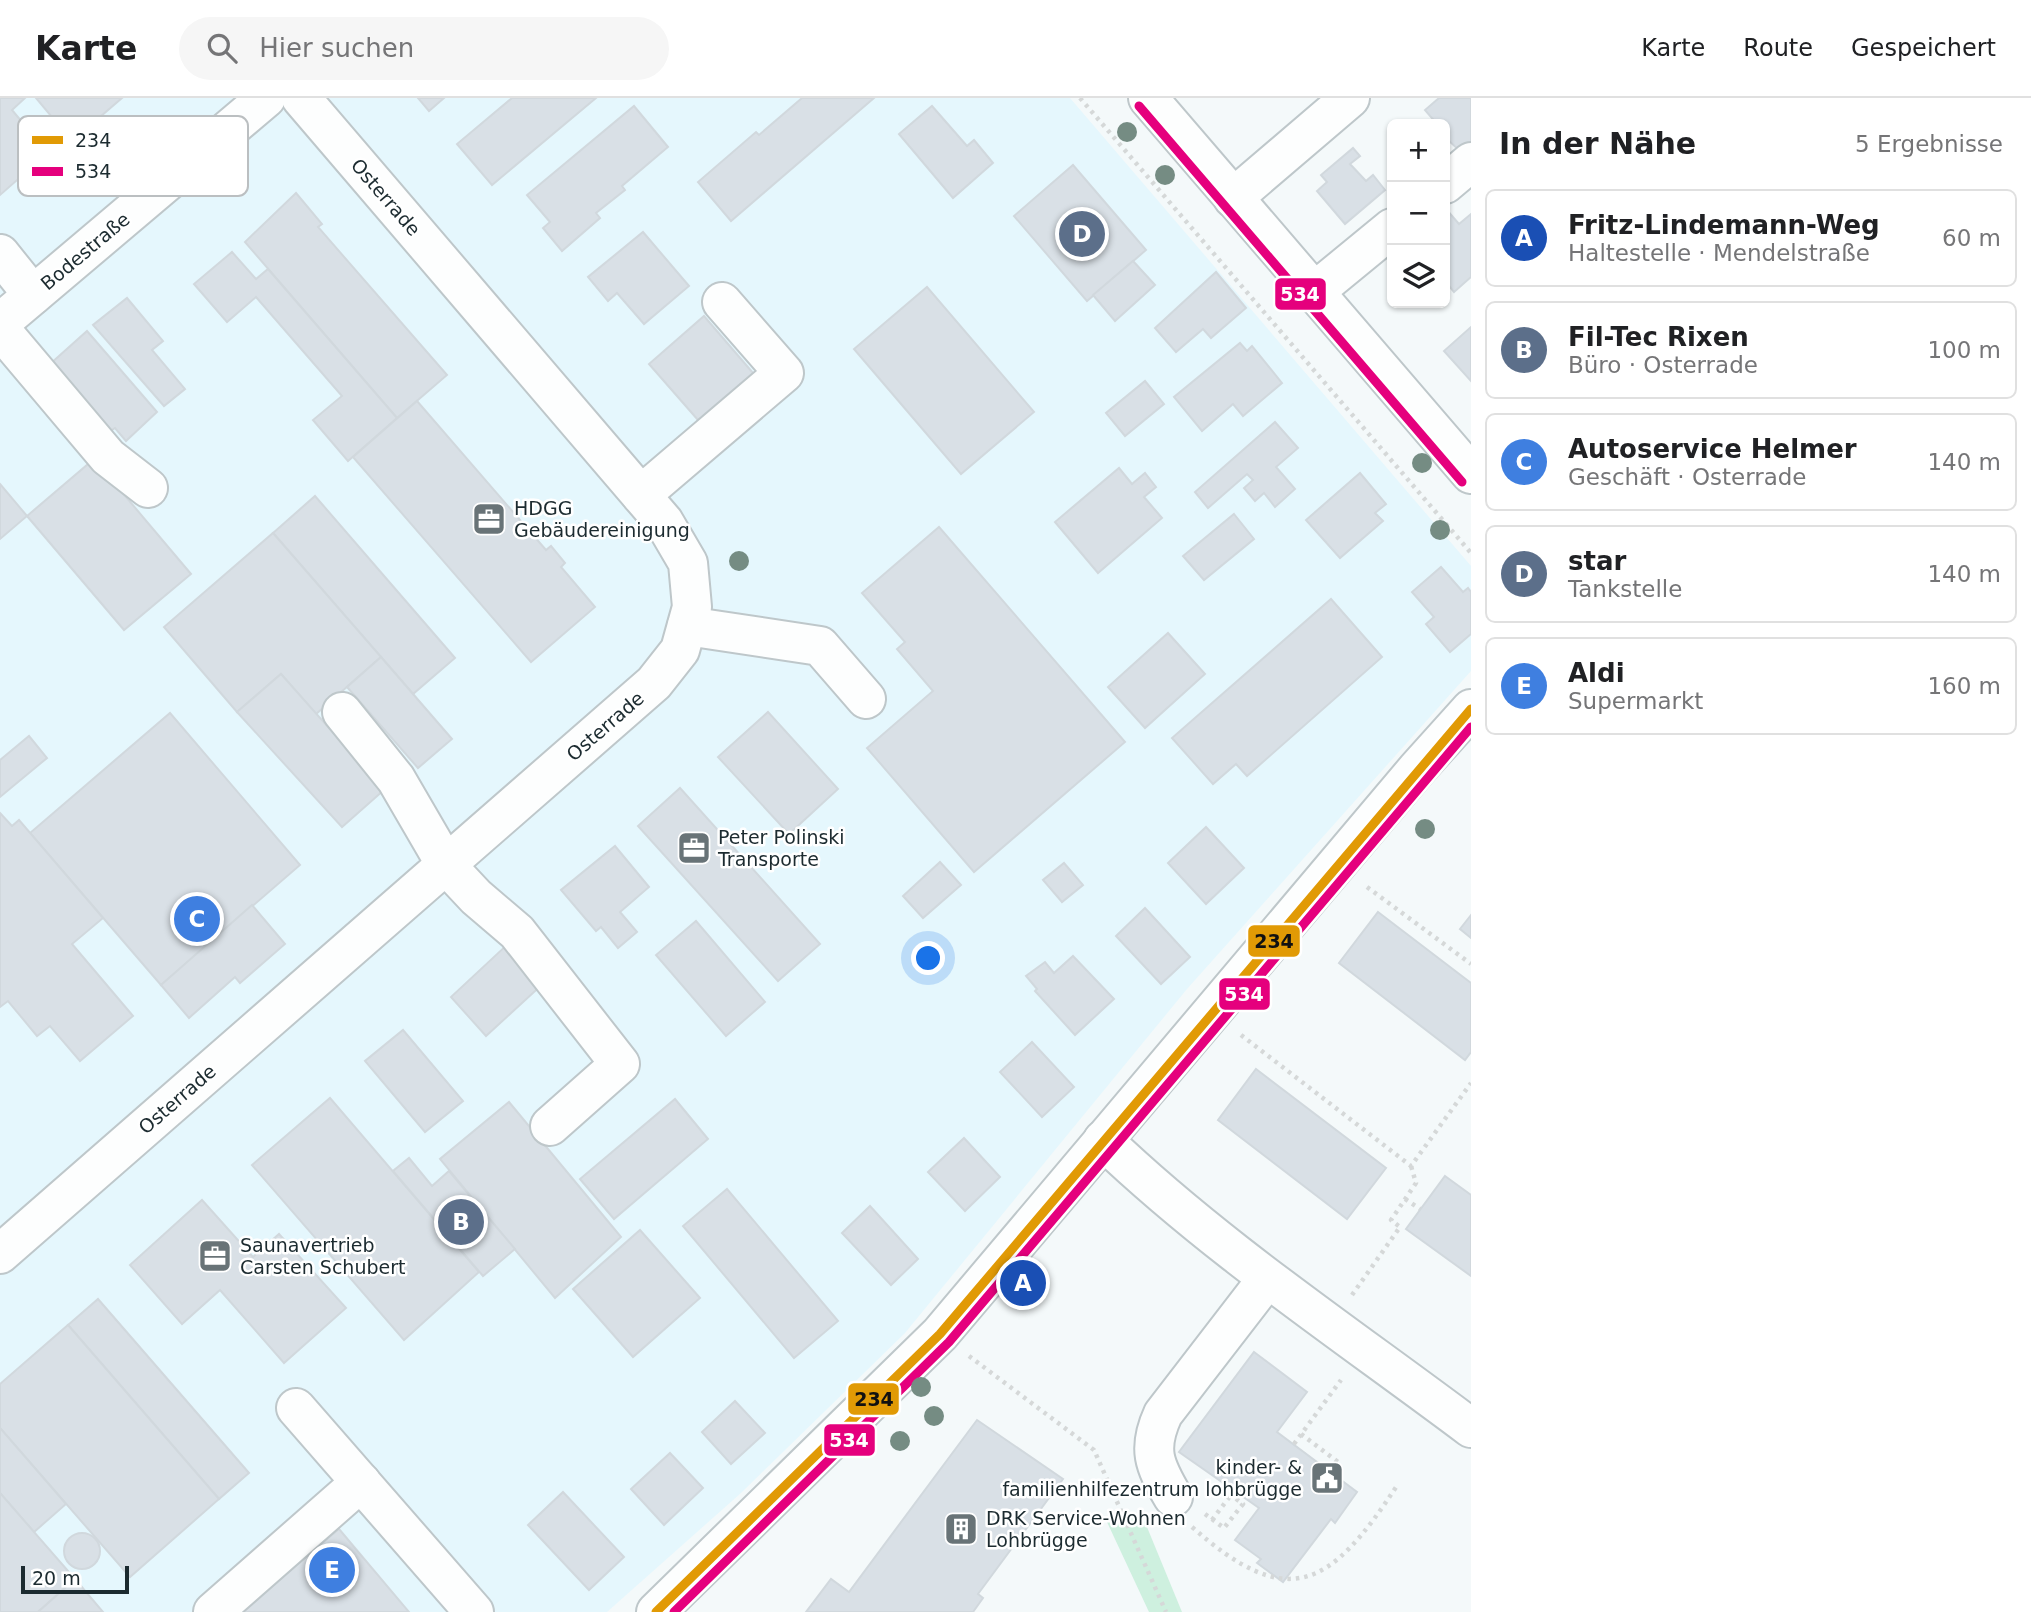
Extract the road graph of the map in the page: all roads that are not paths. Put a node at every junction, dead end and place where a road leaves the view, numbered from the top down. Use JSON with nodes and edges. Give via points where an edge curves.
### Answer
{"nodes":[{"id":1,"x":266,"y":98,"type":"edge"},
{"id":2,"x":301,"y":98,"type":"edge"},
{"id":3,"x":1148,"y":98,"type":"edge"},
{"id":4,"x":1350,"y":98,"type":"edge"},
{"id":5,"x":245,"y":116,"type":"edge"},
{"id":6,"x":1471,"y":162,"type":"edge"},
{"id":7,"x":1447,"y":182,"type":"edge"},
{"id":8,"x":150,"y":196,"type":"edge"},
{"id":9,"x":1233,"y":198,"type":"junction"},
{"id":10,"x":1387,"y":232,"type":"edge"},
{"id":11,"x":0,"y":254,"type":"edge"},
{"id":12,"x":1314,"y":292,"type":"junction"},
{"id":13,"x":33,"y":295,"type":"junction"},
{"id":14,"x":722,"y":302,"type":"dead end"},
{"id":15,"x":0,"y":323,"type":"edge"},
{"id":16,"x":0,"y":329,"type":"edge"},
{"id":17,"x":1471,"y":474,"type":"edge"},
{"id":18,"x":148,"y":488,"type":"dead end"},
{"id":19,"x":641,"y":495,"type":"junction"},
{"id":20,"x":687,"y":626,"type":"junction"},
{"id":21,"x":866,"y":699,"type":"dead end"},
{"id":22,"x":1471,"y":709,"type":"edge"},
{"id":23,"x":342,"y":712,"type":"dead end"},
{"id":24,"x":446,"y":865,"type":"junction"},
{"id":25,"x":550,"y":1126,"type":"dead end"},
{"id":26,"x":1103,"y":1140,"type":"junction"},
{"id":27,"x":0,"y":1254,"type":"edge"},
{"id":28,"x":1267,"y":1279,"type":"junction"},
{"id":29,"x":296,"y":1408,"type":"dead end"},
{"id":30,"x":1471,"y":1428,"type":"edge"},
{"id":31,"x":361,"y":1482,"type":"junction"},
{"id":32,"x":1172,"y":1497,"type":"road end"},
{"id":33,"x":213,"y":1612,"type":"edge"},
{"id":34,"x":474,"y":1612,"type":"edge"},
{"id":35,"x":656,"y":1612,"type":"edge"}],
"edges":[{"from":1,"to":5,"type":"street","name":"Bodestraße"},
{"from":2,"to":19,"type":"street","name":"Osterrade"},
{"from":3,"to":9,"type":"street"},
{"from":4,"to":9,"type":"street"},
{"from":6,"to":7,"type":"street"},
{"from":8,"to":13,"type":"street","name":"Bodestraße"},
{"from":9,"to":12,"type":"street"},
{"from":10,"to":12,"type":"street"},
{"from":11,"to":13,"type":"street"},
{"from":12,"to":17,"type":"street"},
{"from":13,"to":15,"type":"street","name":"Bodestraße"},
{"from":14,"to":19,"type":"street","via":[[784,373]]},
{"from":16,"to":18,"type":"street","via":[[108,457]]},
{"from":19,"to":20,"type":"street","name":"Osterrade","via":[[664,522],[688,563],[692,607]]},
{"from":20,"to":21,"type":"street","via":[[820,646]]},
{"from":20,"to":24,"type":"street","name":"Osterrade","via":[[680,650],[654,683]]},
{"from":22,"to":26,"type":"street"},
{"from":23,"to":24,"type":"street","via":[[396,779]]},
{"from":24,"to":25,"type":"street","via":[[517,932],[620,1063]]},
{"from":24,"to":27,"type":"street","name":"Osterrade"},
{"from":26,"to":28,"type":"street","via":[[1157,1191]]},
{"from":26,"to":35,"type":"street","via":[[940,1334]]},
{"from":28,"to":30,"type":"street"},
{"from":28,"to":32,"type":"street","via":[[1163,1414],[1153,1436],[1156,1468]]},
{"from":29,"to":31,"type":"street"},
{"from":31,"to":33,"type":"street"},
{"from":31,"to":34,"type":"street"}]}
